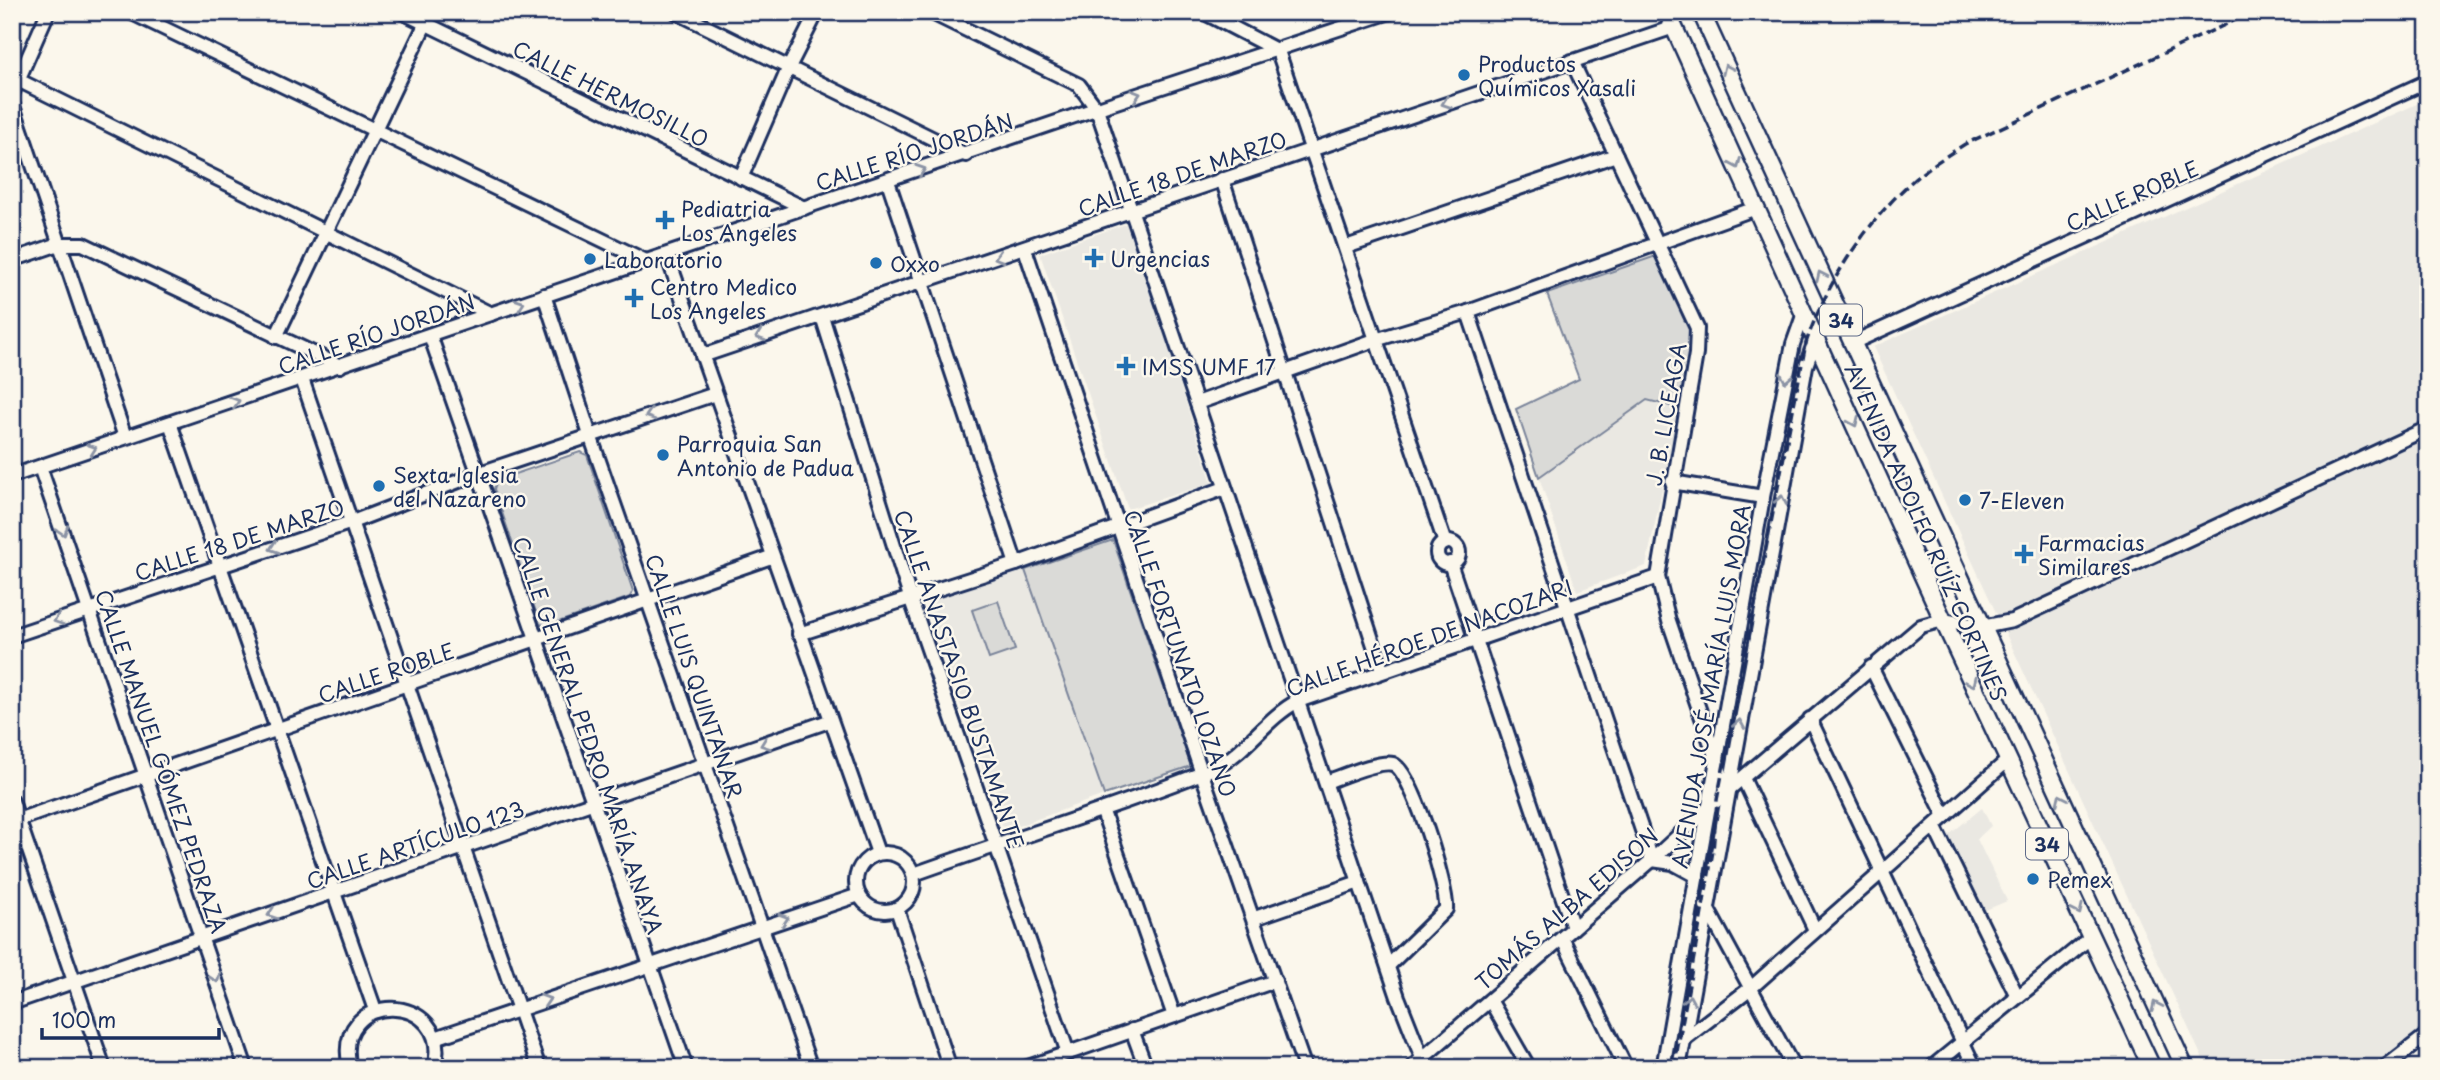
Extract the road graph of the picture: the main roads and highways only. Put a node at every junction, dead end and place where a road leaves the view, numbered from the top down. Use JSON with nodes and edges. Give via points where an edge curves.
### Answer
{"nodes":[{"id":1,"x":1701,"y":12,"type":"edge"},
{"id":2,"x":1670,"y":20,"type":"edge"},
{"id":3,"x":2152,"y":1068,"type":"edge"},
{"id":4,"x":2185,"y":1068,"type":"edge"}],
"edges":[{"from":4,"to":1,"type":"main road","name":"AVENIDA ADOLFO RUÍZ CORTINES","number":"34","one_way":true},
{"from":2,"to":3,"type":"main road","name":"AVENIDA ADOLFO RUÍZ CORTINES","number":"34","one_way":true}]}
